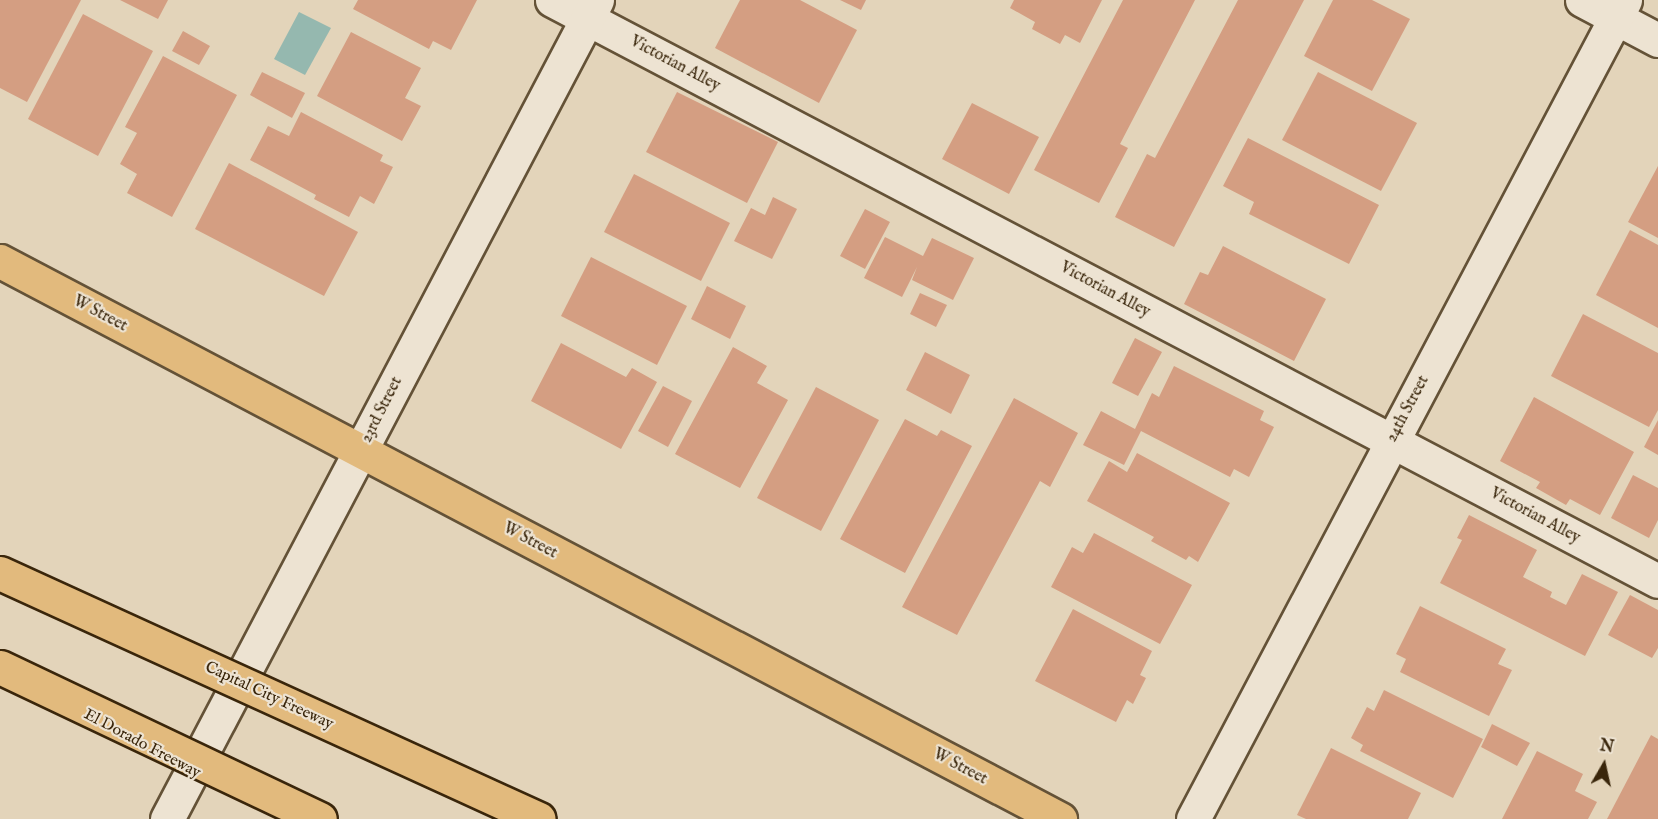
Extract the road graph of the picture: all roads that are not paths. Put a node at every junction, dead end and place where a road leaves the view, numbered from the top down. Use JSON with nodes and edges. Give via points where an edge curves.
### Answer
{"nodes":[{"id":1,"x":552,"y":0,"type":"edge"},
{"id":2,"x":1582,"y":0,"type":"edge"},
{"id":3,"x":592,"y":9,"type":"edge"},
{"id":4,"x":1620,"y":9,"type":"edge"},
{"id":5,"x":1658,"y":40,"type":"edge"},
{"id":6,"x":0,"y":261,"type":"edge"},
{"id":7,"x":1390,"y":441,"type":"junction"},
{"id":8,"x":360,"y":452,"type":"junction"},
{"id":9,"x":0,"y":573,"type":"edge"},
{"id":10,"x":1658,"y":581,"type":"edge"},
{"id":11,"x":0,"y":668,"type":"edge"},
{"id":12,"x":167,"y":819,"type":"edge"},
{"id":13,"x":284,"y":819,"type":"edge"},
{"id":14,"x":321,"y":819,"type":"edge"},
{"id":15,"x":539,"y":819,"type":"edge"},
{"id":16,"x":1060,"y":819,"type":"edge"},
{"id":17,"x":1193,"y":819,"type":"edge"}],
"edges":[{"from":1,"to":3,"type":"street","name":"Victorian Alley"},
{"from":2,"to":4,"type":"street"},
{"from":3,"to":7,"type":"street","name":"Victorian Alley"},
{"from":3,"to":8,"type":"street","name":"23rd Street"},
{"from":4,"to":5,"type":"street"},
{"from":4,"to":7,"type":"street","name":"24th Street"},
{"from":6,"to":8,"type":"main road","name":"W Street"},
{"from":7,"to":10,"type":"street","name":"Victorian Alley"},
{"from":7,"to":17,"type":"street","name":"24th Street"},
{"from":8,"to":12,"type":"street","name":"23rd Street"},
{"from":8,"to":16,"type":"main road","name":"W Street"},
{"from":9,"to":15,"type":"main road","name":"Capital City Freeway","bridge":true},
{"from":11,"to":13,"type":"main road","name":"El Dorado Freeway","bridge":true},
{"from":11,"to":14,"type":"main road","bridge":true}]}
